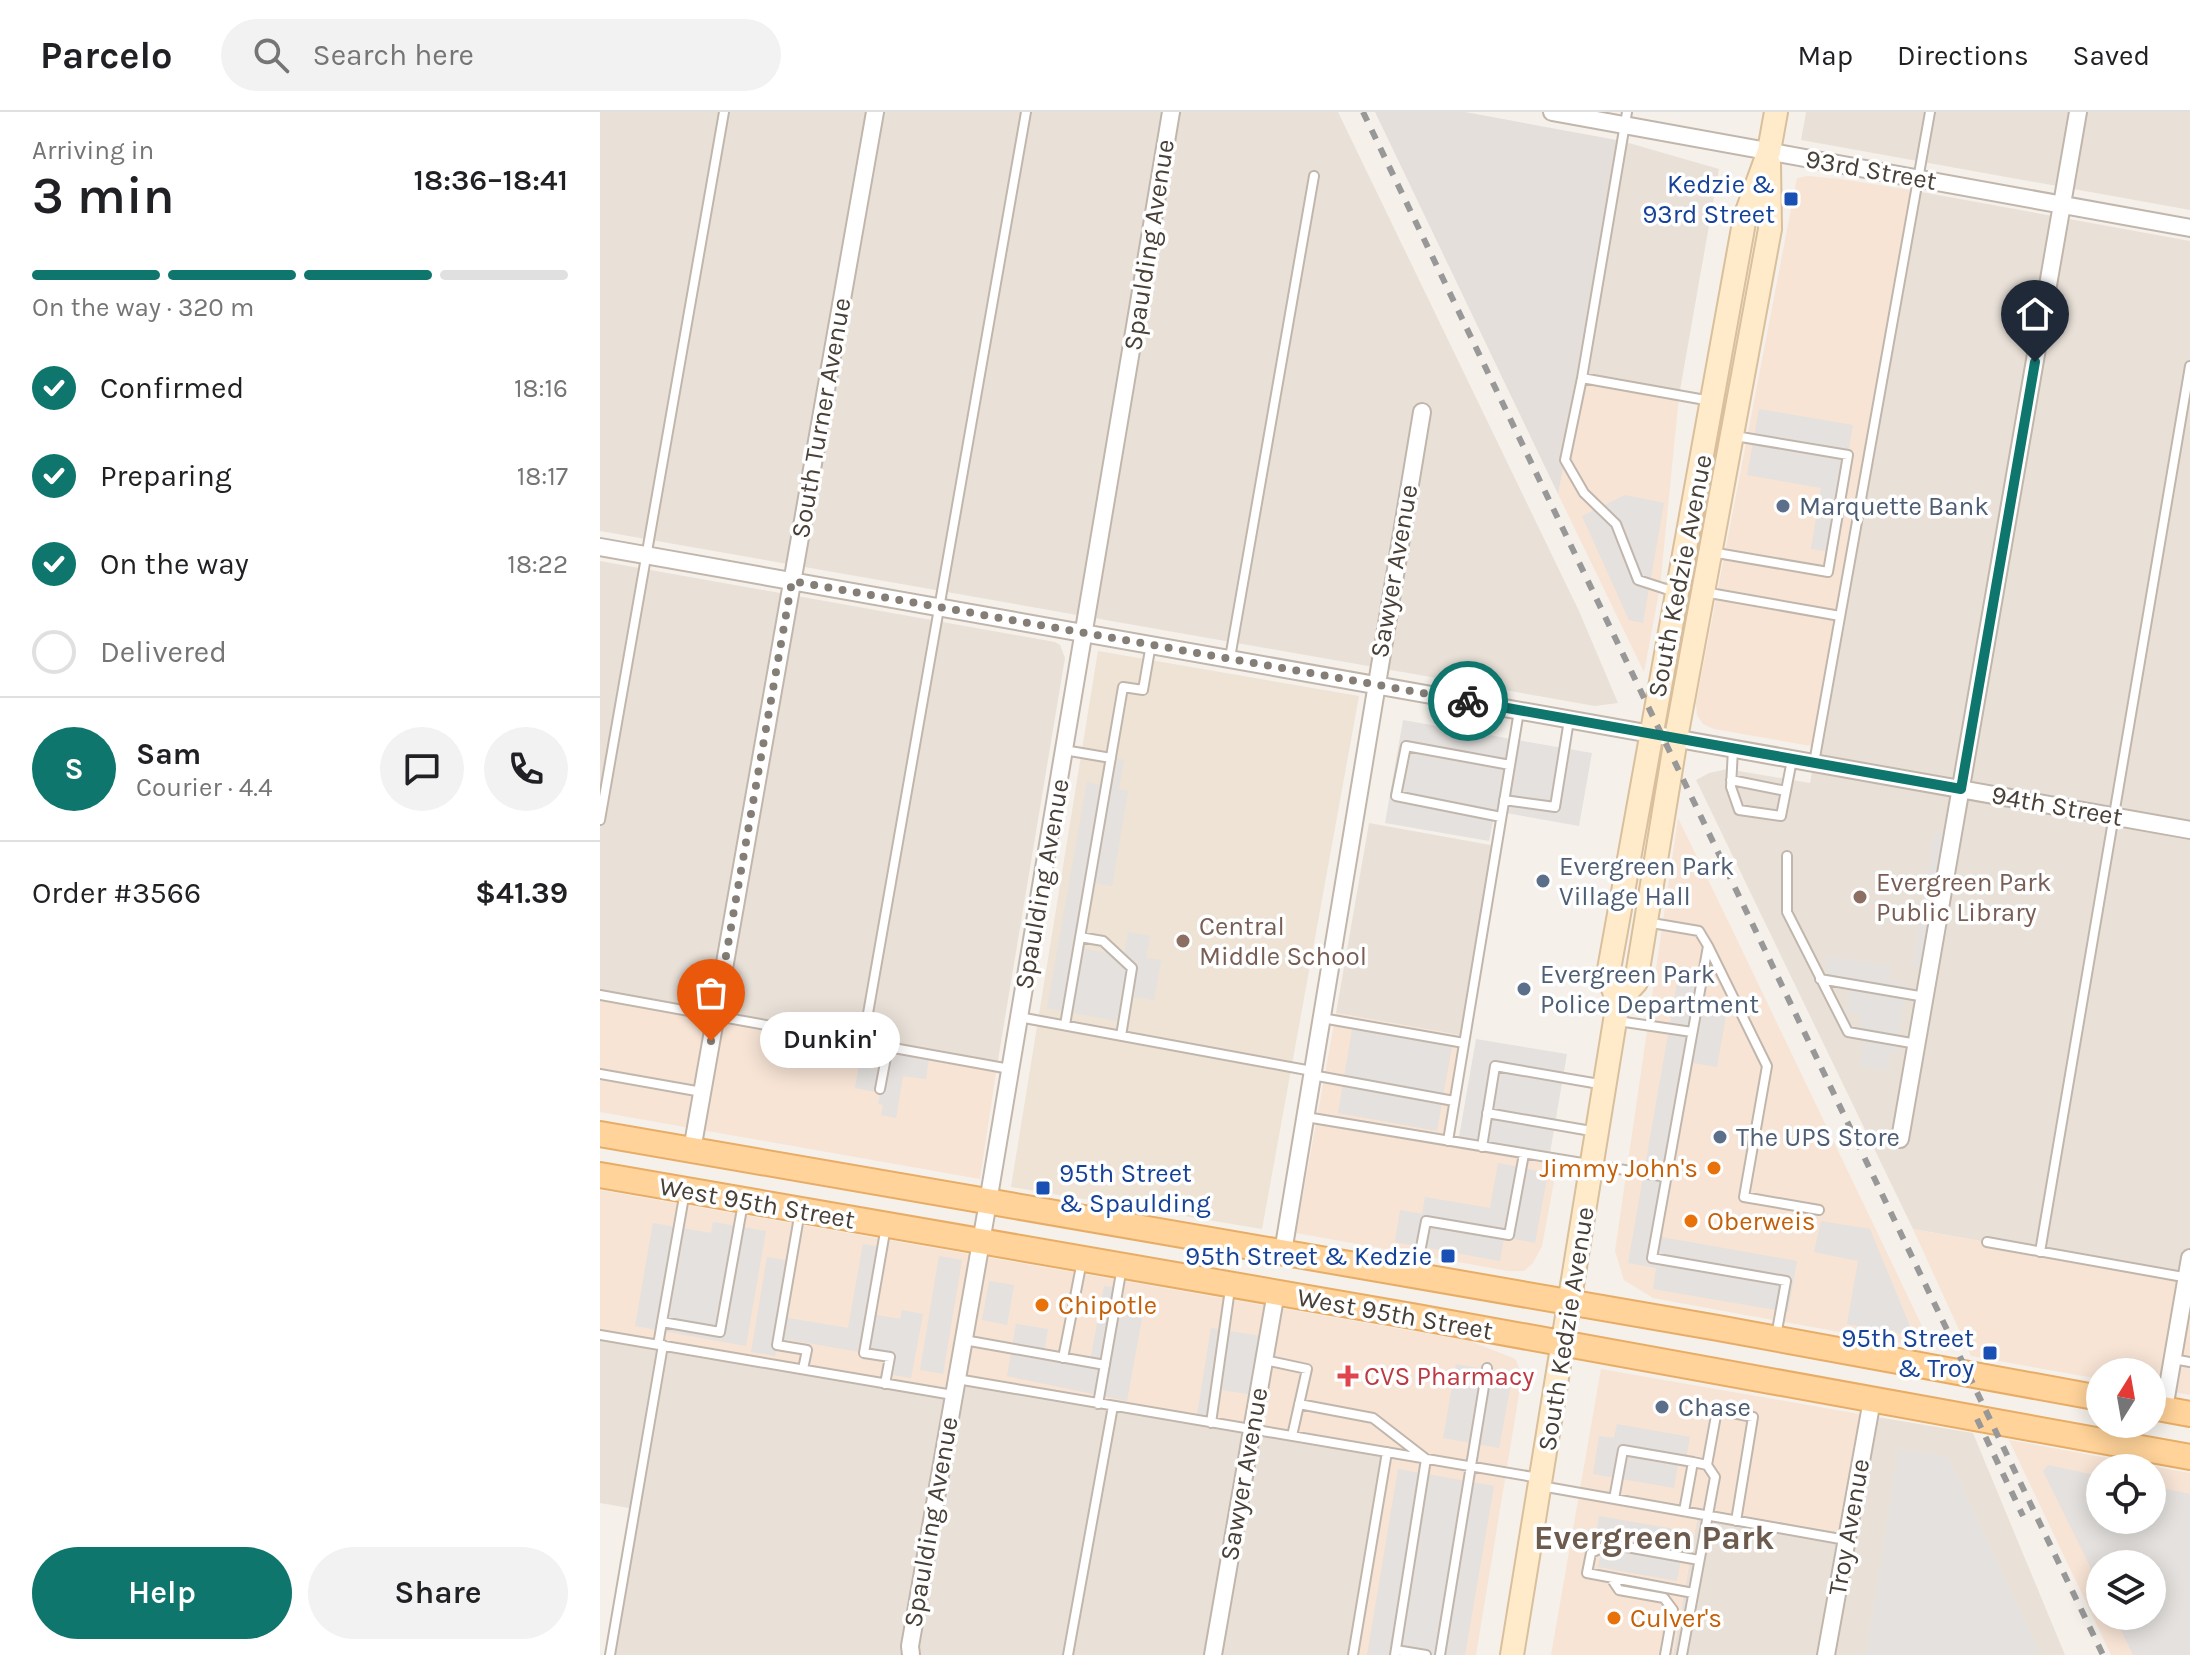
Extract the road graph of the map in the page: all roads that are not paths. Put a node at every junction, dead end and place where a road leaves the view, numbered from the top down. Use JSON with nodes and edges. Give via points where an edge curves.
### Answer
{"nodes":[{"id":1,"x":724,"y":112,"type":"edge"},
{"id":2,"x":875,"y":112,"type":"edge"},
{"id":3,"x":1026,"y":112,"type":"edge"},
{"id":4,"x":1171,"y":112,"type":"edge"},
{"id":5,"x":1552,"y":112,"type":"edge"},
{"id":6,"x":1776,"y":112,"type":"edge"},
{"id":7,"x":1930,"y":112,"type":"edge"},
{"id":8,"x":2078,"y":112,"type":"edge"},
{"id":9,"x":1626,"y":119,"type":"edge"},
{"id":10,"x":1769,"y":151,"type":"junction"},
{"id":11,"x":1314,"y":176,"type":"dead end"},
{"id":12,"x":1918,"y":178,"type":"junction"},
{"id":13,"x":2062,"y":205,"type":"junction"},
{"id":14,"x":2190,"y":228,"type":"edge"},
{"id":15,"x":2190,"y":366,"type":"edge"},
{"id":16,"x":1582,"y":378,"type":"junction"},
{"id":17,"x":1712,"y":401,"type":"junction"},
{"id":18,"x":1422,"y":412,"type":"dead end"},
{"id":19,"x":1732,"y":435,"type":"junction"},
{"id":20,"x":600,"y":547,"type":"edge"},
{"id":21,"x":1710,"y":552,"type":"junction"},
{"id":22,"x":647,"y":555,"type":"junction"},
{"id":23,"x":792,"y":581,"type":"junction"},
{"id":24,"x":1703,"y":592,"type":"junction"},
{"id":25,"x":1678,"y":593,"type":"junction"},
{"id":26,"x":939,"y":606,"type":"junction"},
{"id":27,"x":1840,"y":616,"type":"junction"},
{"id":28,"x":1084,"y":632,"type":"junction"},
{"id":29,"x":1151,"y":644,"type":"junction"},
{"id":30,"x":1230,"y":658,"type":"junction"},
{"id":31,"x":1375,"y":684,"type":"junction"},
{"id":32,"x":1519,"y":710,"type":"junction"},
{"id":33,"x":1569,"y":719,"type":"junction"},
{"id":34,"x":1650,"y":734,"type":"junction"},
{"id":35,"x":1676,"y":738,"type":"junction"},
{"id":36,"x":1733,"y":748,"type":"junction"},
{"id":37,"x":1064,"y":750,"type":"junction"},
{"id":38,"x":1111,"y":758,"type":"junction"},
{"id":39,"x":1792,"y":759,"type":"junction"},
{"id":40,"x":1814,"y":763,"type":"junction"},
{"id":41,"x":1510,"y":765,"type":"junction"},
{"id":42,"x":1731,"y":780,"type":"junction"},
{"id":43,"x":1961,"y":789,"type":"junction"},
{"id":44,"x":1786,"y":791,"type":"junction"},
{"id":45,"x":1504,"y":800,"type":"junction"},
{"id":46,"x":1501,"y":817,"type":"junction"},
{"id":47,"x":2114,"y":817,"type":"junction"},
{"id":48,"x":600,"y":820,"type":"edge"},
{"id":49,"x":2190,"y":830,"type":"edge"},
{"id":50,"x":1787,"y":856,"type":"dead end"},
{"id":51,"x":1646,"y":922,"type":"junction"},
{"id":52,"x":1080,"y":937,"type":"junction"},
{"id":53,"x":1708,"y":946,"type":"junction"},
{"id":54,"x":1820,"y":979,"type":"junction"},
{"id":55,"x":600,"y":995,"type":"edge"},
{"id":56,"x":1925,"y":997,"type":"junction"},
{"id":57,"x":1617,"y":1011,"type":"junction"},
{"id":58,"x":716,"y":1016,"type":"junction"},
{"id":59,"x":1019,"y":1017,"type":"junction"},
{"id":60,"x":1321,"y":1018,"type":"junction"},
{"id":61,"x":1065,"y":1025,"type":"junction"},
{"id":62,"x":1692,"y":1032,"type":"junction"},
{"id":63,"x":1121,"y":1036,"type":"junction"},
{"id":64,"x":863,"y":1042,"type":"junction"},
{"id":65,"x":1464,"y":1043,"type":"junction"},
{"id":66,"x":1917,"y":1044,"type":"junction"},
{"id":67,"x":888,"y":1047,"type":"junction"},
{"id":68,"x":1010,"y":1069,"type":"junction"},
{"id":69,"x":1312,"y":1073,"type":"junction"},
{"id":70,"x":600,"y":1074,"type":"edge"},
{"id":71,"x":1605,"y":1085,"type":"junction"},
{"id":72,"x":880,"y":1089,"type":"dead end"},
{"id":73,"x":702,"y":1092,"type":"junction"},
{"id":74,"x":1454,"y":1101,"type":"junction"},
{"id":75,"x":1487,"y":1113,"type":"junction"},
{"id":76,"x":1305,"y":1117,"type":"junction"},
{"id":77,"x":1598,"y":1132,"type":"junction"},
{"id":78,"x":600,"y":1134,"type":"edge"},
{"id":79,"x":1900,"y":1139,"type":"dead end"},
{"id":80,"x":1448,"y":1141,"type":"junction"},
{"id":81,"x":1482,"y":1147,"type":"junction"},
{"id":82,"x":692,"y":1150,"type":"junction"},
{"id":83,"x":1524,"y":1154,"type":"junction"},
{"id":84,"x":1593,"y":1166,"type":"junction"},
{"id":85,"x":600,"y":1175,"type":"edge"},
{"id":86,"x":1667,"y":1177,"type":"junction"},
{"id":87,"x":685,"y":1190,"type":"junction"},
{"id":88,"x":743,"y":1200,"type":"junction"},
{"id":89,"x":988,"y":1202,"type":"junction"},
{"id":90,"x":800,"y":1210,"type":"junction"},
{"id":91,"x":1819,"y":1210,"type":"dead end"},
{"id":92,"x":886,"y":1225,"type":"junction"},
{"id":93,"x":981,"y":1242,"type":"junction"},
{"id":94,"x":1987,"y":1242,"type":"dead end"},
{"id":95,"x":1283,"y":1252,"type":"junction"},
{"id":96,"x":2040,"y":1252,"type":"junction"},
{"id":97,"x":2190,"y":1258,"type":"edge"},
{"id":98,"x":1082,"y":1259,"type":"junction"},
{"id":99,"x":1123,"y":1266,"type":"junction"},
{"id":100,"x":1415,"y":1276,"type":"junction"},
{"id":101,"x":2188,"y":1278,"type":"edge"},
{"id":102,"x":1231,"y":1285,"type":"junction"},
{"id":103,"x":1276,"y":1292,"type":"junction"},
{"id":104,"x":1570,"y":1302,"type":"junction"},
{"id":105,"x":662,"y":1322,"type":"junction"},
{"id":106,"x":600,"y":1335,"type":"edge"},
{"id":107,"x":1776,"y":1339,"type":"junction"},
{"id":108,"x":963,"y":1340,"type":"junction"},
{"id":109,"x":661,"y":1345,"type":"junction"},
{"id":110,"x":1564,"y":1345,"type":"junction"},
{"id":111,"x":1063,"y":1358,"type":"junction"},
{"id":112,"x":2173,"y":1359,"type":"junction"},
{"id":113,"x":1264,"y":1360,"type":"junction"},
{"id":114,"x":2190,"y":1362,"type":"edge"},
{"id":115,"x":1105,"y":1365,"type":"junction"},
{"id":116,"x":1487,"y":1368,"type":"dead end"},
{"id":117,"x":803,"y":1369,"type":"junction"},
{"id":118,"x":2166,"y":1382,"type":"edge"},
{"id":119,"x":885,"y":1384,"type":"junction"},
{"id":120,"x":955,"y":1387,"type":"junction"},
{"id":121,"x":2086,"y":1395,"type":"edge"},
{"id":122,"x":1872,"y":1400,"type":"junction"},
{"id":123,"x":1098,"y":1404,"type":"junction"},
{"id":124,"x":1299,"y":1404,"type":"junction"},
{"id":125,"x":1113,"y":1406,"type":"junction"},
{"id":126,"x":2166,"y":1410,"type":"edge"},
{"id":127,"x":2190,"y":1414,"type":"edge"},
{"id":128,"x":1211,"y":1423,"type":"junction"},
{"id":129,"x":1252,"y":1429,"type":"junction"},
{"id":130,"x":1292,"y":1436,"type":"junction"},
{"id":131,"x":1387,"y":1452,"type":"junction"},
{"id":132,"x":2190,"y":1457,"type":"edge"},
{"id":133,"x":1426,"y":1459,"type":"junction"},
{"id":134,"x":1693,"y":1462,"type":"junction"},
{"id":135,"x":1707,"y":1465,"type":"junction"},
{"id":136,"x":1470,"y":1466,"type":"junction"},
{"id":137,"x":1540,"y":1482,"type":"junction"},
{"id":138,"x":1614,"y":1499,"type":"junction"},
{"id":139,"x":1684,"y":1511,"type":"junction"},
{"id":140,"x":1707,"y":1515,"type":"junction"},
{"id":141,"x":1736,"y":1521,"type":"junction"},
{"id":142,"x":1847,"y":1540,"type":"junction"},
{"id":143,"x":1699,"y":1560,"type":"junction"},
{"id":144,"x":1611,"y":1578,"type":"junction"},
{"id":145,"x":1693,"y":1593,"type":"junction"},
{"id":146,"x":1395,"y":1652,"type":"edge"},
{"id":147,"x":610,"y":1655,"type":"edge"},
{"id":148,"x":911,"y":1655,"type":"edge"},
{"id":149,"x":1068,"y":1655,"type":"edge"},
{"id":150,"x":1213,"y":1655,"type":"edge"},
{"id":151,"x":1353,"y":1655,"type":"edge"},
{"id":152,"x":1426,"y":1655,"type":"edge"},
{"id":153,"x":1440,"y":1655,"type":"edge"},
{"id":154,"x":1512,"y":1655,"type":"edge"},
{"id":155,"x":1665,"y":1655,"type":"edge"},
{"id":156,"x":1682,"y":1655,"type":"edge"},
{"id":157,"x":1826,"y":1655,"type":"edge"}],
"edges":[{"from":1,"to":22,"type":"lane"},
{"from":2,"to":23,"type":"street","name":"South Turner Avenue"},
{"from":3,"to":26,"type":"lane"},
{"from":4,"to":28,"type":"street","name":"Spaulding Avenue"},
{"from":5,"to":9,"type":"street","name":"93rd Street"},
{"from":6,"to":10,"type":"main road","name":"South Kedzie Avenue"},
{"from":7,"to":12,"type":"lane"},
{"from":8,"to":13,"type":"street"},
{"from":9,"to":10,"type":"street","name":"93rd Street"},
{"from":9,"to":16,"type":"lane"},
{"from":10,"to":12,"type":"street","name":"93rd Street"},
{"from":10,"to":17,"type":"main road","name":"South Kedzie Avenue","via":[[1745,217]]},
{"from":10,"to":19,"type":"main road","name":"South Kedzie Avenue","via":[[1770,229]]},
{"from":11,"to":30,"type":"lane"},
{"from":12,"to":13,"type":"street","name":"93rd Street"},
{"from":12,"to":27,"type":"lane"},
{"from":13,"to":14,"type":"street","name":"93rd Street"},
{"from":13,"to":43,"type":"street"},
{"from":15,"to":47,"type":"lane"},
{"from":16,"to":17,"type":"lane"},
{"from":16,"to":25,"type":"lane","via":[[1565,460],[1584,493],[1616,524],[1638,580]]},
{"from":17,"to":25,"type":"main road","name":"South Kedzie Avenue"},
{"from":18,"to":31,"type":"street","name":"Sawyer Avenue"},
{"from":19,"to":21,"type":"main road","name":"South Kedzie Avenue"},
{"from":19,"to":21,"type":"lane","via":[[1848,455],[1828,572]]},
{"from":20,"to":22,"type":"street","name":"94th Street"},
{"from":21,"to":24,"type":"main road","name":"South Kedzie Avenue"},
{"from":22,"to":23,"type":"street","name":"94th Street"},
{"from":22,"to":48,"type":"lane"},
{"from":23,"to":26,"type":"street","name":"94th Street"},
{"from":23,"to":58,"type":"street","name":"South Turner Avenue"},
{"from":24,"to":27,"type":"lane"},
{"from":24,"to":35,"type":"main road","name":"South Kedzie Avenue"},
{"from":25,"to":34,"type":"main road","name":"South Kedzie Avenue"},
{"from":26,"to":28,"type":"street","name":"94th Street"},
{"from":26,"to":64,"type":"lane"},
{"from":27,"to":40,"type":"lane"},
{"from":28,"to":29,"type":"street","name":"94th Street"},
{"from":28,"to":37,"type":"street","name":"Spaulding Avenue"},
{"from":29,"to":30,"type":"street","name":"94th Street"},
{"from":29,"to":38,"type":"lane","via":[[1143,690],[1123,687]]},
{"from":30,"to":31,"type":"street","name":"94th Street"},
{"from":31,"to":32,"type":"street","name":"94th Street"},
{"from":31,"to":60,"type":"street","name":"Sawyer Avenue"},
{"from":32,"to":33,"type":"street","name":"94th Street"},
{"from":32,"to":41,"type":"lane"},
{"from":33,"to":34,"type":"street","name":"94th Street"},
{"from":33,"to":45,"type":"lane","via":[[1555,807]]},
{"from":34,"to":35,"type":"street","name":"94th Street"},
{"from":34,"to":57,"type":"main road","name":"South Kedzie Avenue","via":[[1608,975]]},
{"from":35,"to":36,"type":"street","name":"94th Street"},
{"from":35,"to":51,"type":"main road","name":"South Kedzie Avenue"},
{"from":36,"to":39,"type":"street","name":"94th Street"},
{"from":36,"to":42,"type":"lane"},
{"from":37,"to":38,"type":"lane"},
{"from":37,"to":59,"type":"street","name":"Spaulding Avenue"},
{"from":38,"to":52,"type":"lane"},
{"from":39,"to":40,"type":"street","name":"94th Street"},
{"from":39,"to":44,"type":"lane"},
{"from":40,"to":43,"type":"street","name":"94th Street"},
{"from":41,"to":45,"type":"lane"},
{"from":41,"to":46,"type":"lane","via":[[1406,746],[1396,796]]},
{"from":42,"to":44,"type":"lane"},
{"from":42,"to":44,"type":"lane","via":[[1739,810],[1781,816]]},
{"from":43,"to":47,"type":"street","name":"94th Street"},
{"from":43,"to":56,"type":"street"},
{"from":45,"to":46,"type":"lane"},
{"from":46,"to":65,"type":"lane"},
{"from":47,"to":49,"type":"street","name":"94th Street"},
{"from":47,"to":96,"type":"lane"},
{"from":50,"to":54,"type":"lane","via":[[1787,912]]},
{"from":51,"to":53,"type":"lane","via":[[1699,931]]},
{"from":51,"to":57,"type":"main road","name":"South Kedzie Avenue","via":[[1636,982]]},
{"from":52,"to":61,"type":"lane"},
{"from":52,"to":63,"type":"lane","via":[[1103,941],[1132,968]]},
{"from":53,"to":62,"type":"lane"},
{"from":53,"to":91,"type":"lane","via":[[1767,1066],[1744,1197]]},
{"from":54,"to":56,"type":"lane"},
{"from":54,"to":66,"type":"lane","via":[[1848,1032]]},
{"from":55,"to":58,"type":"lane"},
{"from":56,"to":66,"type":"street"},
{"from":57,"to":62,"type":"lane"},
{"from":57,"to":71,"type":"main road","name":"South Kedzie Avenue"},
{"from":58,"to":64,"type":"lane"},
{"from":58,"to":73,"type":"street","name":"South Turner Avenue"},
{"from":59,"to":61,"type":"lane"},
{"from":59,"to":68,"type":"street","name":"Spaulding Avenue"},
{"from":60,"to":65,"type":"lane"},
{"from":60,"to":69,"type":"street","name":"Sawyer Avenue"},
{"from":61,"to":63,"type":"lane"},
{"from":62,"to":86,"type":"lane"},
{"from":63,"to":69,"type":"lane"},
{"from":64,"to":67,"type":"lane"},
{"from":65,"to":74,"type":"lane"},
{"from":66,"to":79,"type":"street"},
{"from":67,"to":68,"type":"lane"},
{"from":67,"to":72,"type":"lane"},
{"from":68,"to":89,"type":"street","name":"Spaulding Avenue"},
{"from":69,"to":74,"type":"lane"},
{"from":69,"to":76,"type":"street","name":"Sawyer Avenue"},
{"from":70,"to":73,"type":"lane"},
{"from":71,"to":75,"type":"lane","via":[[1495,1066]]},
{"from":71,"to":77,"type":"main road","name":"South Kedzie Avenue"},
{"from":73,"to":82,"type":"street","name":"South Turner Avenue"},
{"from":74,"to":80,"type":"lane"},
{"from":75,"to":77,"type":"lane"},
{"from":75,"to":81,"type":"lane"},
{"from":76,"to":80,"type":"lane"},
{"from":76,"to":95,"type":"street","name":"Sawyer Avenue"},
{"from":77,"to":84,"type":"main road","name":"South Kedzie Avenue"},
{"from":78,"to":82,"type":"main road","name":"West 95th Street"},
{"from":80,"to":81,"type":"lane"},
{"from":81,"to":83,"type":"lane"},
{"from":82,"to":89,"type":"main road","name":"West 95th Street"},
{"from":83,"to":84,"type":"lane"},
{"from":83,"to":100,"type":"lane","via":[[1509,1235],[1426,1221]]},
{"from":84,"to":86,"type":"lane"},
{"from":84,"to":104,"type":"main road","name":"South Kedzie Avenue"},
{"from":85,"to":87,"type":"main road","name":"West 95th Street"},
{"from":86,"to":107,"type":"lane","via":[[1652,1258],[1786,1281]]},
{"from":87,"to":88,"type":"main road","name":"West 95th Street"},
{"from":87,"to":105,"type":"lane"},
{"from":88,"to":90,"type":"main road","name":"West 95th Street"},
{"from":88,"to":105,"type":"lane","via":[[720,1332]]},
{"from":89,"to":93,"type":"street","name":"Spaulding Avenue"},
{"from":89,"to":95,"type":"main road","name":"West 95th Street"},
{"from":90,"to":92,"type":"main road","name":"West 95th Street"},
{"from":90,"to":117,"type":"lane","via":[[777,1345],[807,1350]]},
{"from":92,"to":93,"type":"main road","name":"West 95th Street"},
{"from":92,"to":119,"type":"lane","via":[[864,1353],[890,1357]]},
{"from":93,"to":98,"type":"main road","name":"West 95th Street"},
{"from":93,"to":108,"type":"street","name":"Spaulding Avenue"},
{"from":94,"to":96,"type":"lane"},
{"from":95,"to":100,"type":"main road","name":"West 95th Street"},
{"from":96,"to":101,"type":"lane"},
{"from":97,"to":101,"type":"street"},
{"from":98,"to":99,"type":"main road","name":"West 95th Street"},
{"from":98,"to":111,"type":"lane"},
{"from":99,"to":102,"type":"main road","name":"West 95th Street"},
{"from":99,"to":115,"type":"lane"},
{"from":100,"to":104,"type":"main road","name":"West 95th Street"},
{"from":101,"to":112,"type":"street"},
{"from":102,"to":103,"type":"main road","name":"West 95th Street"},
{"from":102,"to":128,"type":"lane"},
{"from":103,"to":110,"type":"main road","name":"West 95th Street"},
{"from":103,"to":113,"type":"street","name":"Sawyer Avenue"},
{"from":104,"to":107,"type":"main road","name":"West 95th Street"},
{"from":104,"to":110,"type":"main road","name":"South Kedzie Avenue"},
{"from":105,"to":109,"type":"lane"},
{"from":106,"to":109,"type":"lane"},
{"from":107,"to":121,"type":"main road","name":"West 95th Street"},
{"from":108,"to":111,"type":"lane"},
{"from":108,"to":120,"type":"street","name":"Spaulding Avenue"},
{"from":109,"to":117,"type":"lane"},
{"from":109,"to":147,"type":"lane"},
{"from":110,"to":122,"type":"main road","name":"West 95th Street"},
{"from":110,"to":137,"type":"main road","name":"South Kedzie Avenue"},
{"from":111,"to":115,"type":"lane"},
{"from":112,"to":114,"type":"lane"},
{"from":112,"to":118,"type":"street"},
{"from":113,"to":124,"type":"lane","via":[[1307,1369]]},
{"from":113,"to":129,"type":"street","name":"Sawyer Avenue"},
{"from":115,"to":123,"type":"lane"},
{"from":116,"to":136,"type":"lane"},
{"from":117,"to":119,"type":"lane"},
{"from":119,"to":120,"type":"lane"},
{"from":120,"to":123,"type":"lane"},
{"from":120,"to":148,"type":"street","name":"Spaulding Avenue"},
{"from":122,"to":132,"type":"main road","name":"West 95th Street"},
{"from":122,"to":142,"type":"street","name":"Troy Avenue"},
{"from":123,"to":125,"type":"lane"},
{"from":124,"to":130,"type":"lane"},
{"from":124,"to":133,"type":"lane","via":[[1373,1418]]},
{"from":125,"to":128,"type":"lane"},
{"from":125,"to":149,"type":"lane"},
{"from":126,"to":127,"type":"main road"},
{"from":128,"to":129,"type":"lane"},
{"from":129,"to":130,"type":"lane"},
{"from":129,"to":150,"type":"street","name":"Sawyer Avenue"},
{"from":130,"to":131,"type":"lane"},
{"from":131,"to":133,"type":"lane"},
{"from":131,"to":151,"type":"lane"},
{"from":133,"to":136,"type":"lane"},
{"from":133,"to":146,"type":"lane"},
{"from":134,"to":135,"type":"lane"},
{"from":134,"to":138,"type":"lane","via":[[1623,1450]]},
{"from":134,"to":139,"type":"lane"},
{"from":135,"to":140,"type":"lane","via":[[1715,1477]]},
{"from":135,"to":141,"type":"lane","via":[[1717,1410],[1753,1417]]},
{"from":136,"to":137,"type":"lane"},
{"from":136,"to":153,"type":"lane"},
{"from":137,"to":138,"type":"lane"},
{"from":137,"to":154,"type":"main road","name":"South Kedzie Avenue"},
{"from":138,"to":139,"type":"lane"},
{"from":139,"to":140,"type":"lane"},
{"from":140,"to":141,"type":"lane"},
{"from":140,"to":143,"type":"lane"},
{"from":141,"to":142,"type":"lane"},
{"from":142,"to":157,"type":"street","name":"Troy Avenue"},
{"from":143,"to":144,"type":"lane","via":[[1610,1544],[1591,1553],[1587,1573]]},
{"from":143,"to":145,"type":"lane"},
{"from":144,"to":145,"type":"lane"},
{"from":144,"to":155,"type":"lane","via":[[1619,1590],[1664,1598],[1673,1610]]},
{"from":145,"to":156,"type":"lane"},
{"from":146,"to":152,"type":"lane"}]}
